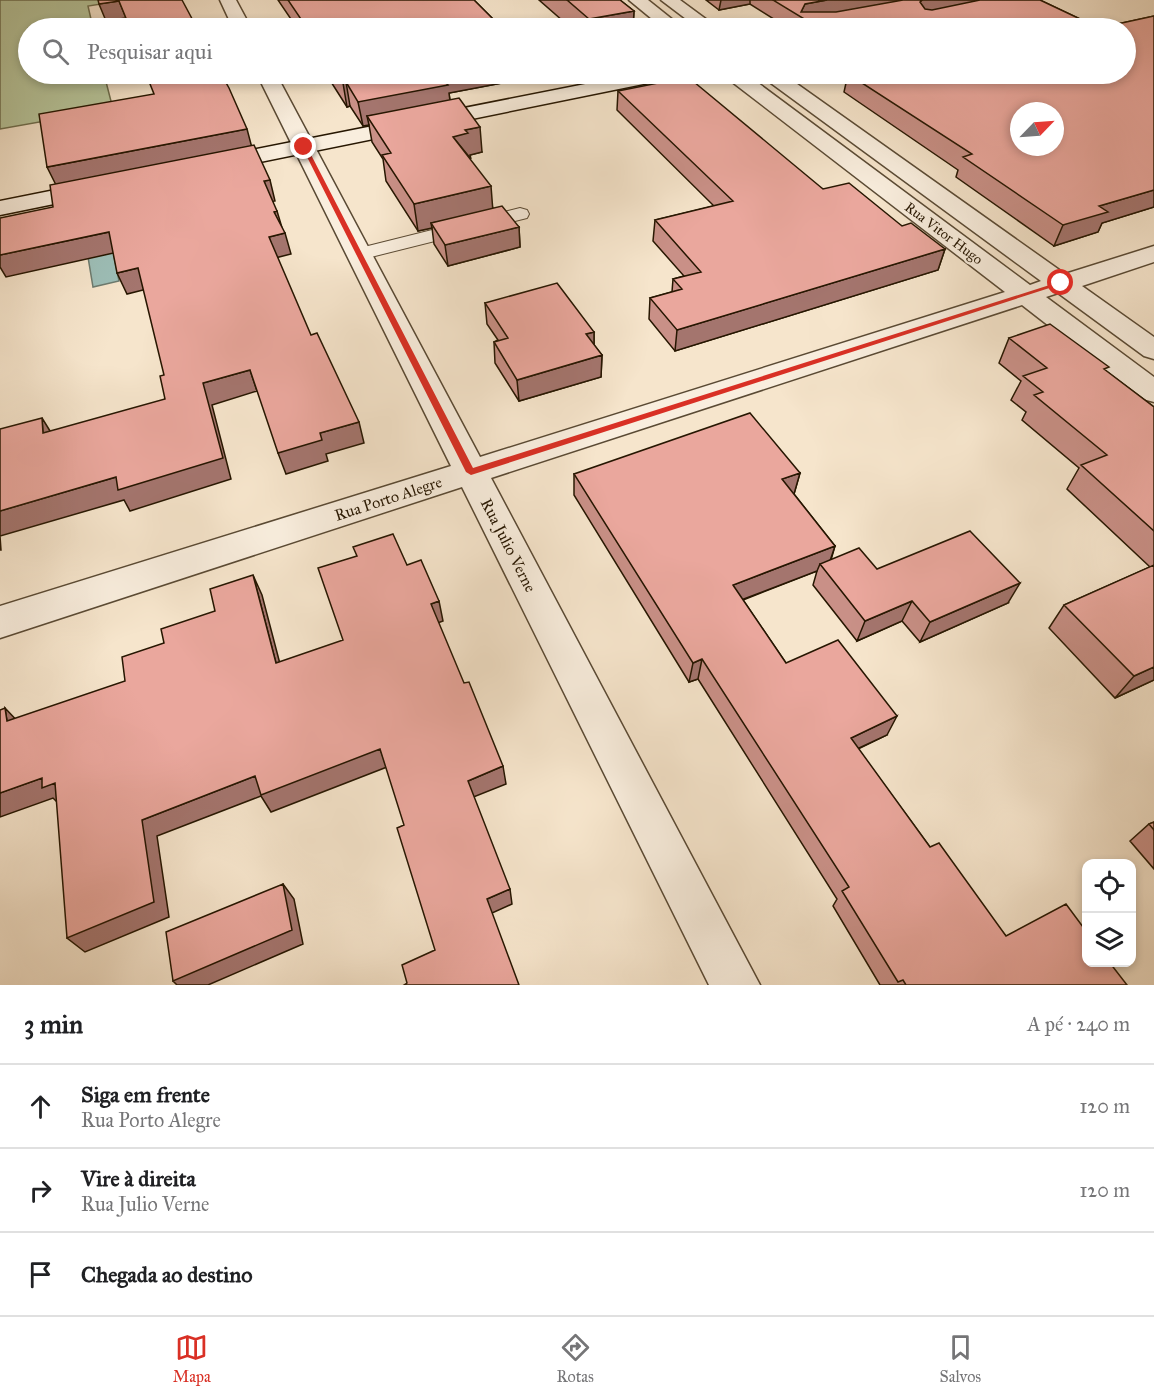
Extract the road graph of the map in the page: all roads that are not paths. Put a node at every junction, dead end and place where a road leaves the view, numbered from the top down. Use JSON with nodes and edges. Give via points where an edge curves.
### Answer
{"nodes":[{"id":1,"x":228,"y":0,"type":"edge"},
{"id":2,"x":637,"y":0,"type":"edge"},
{"id":3,"x":669,"y":0,"type":"edge"},
{"id":4,"x":237,"y":18,"type":"edge"},
{"id":5,"x":661,"y":18,"type":"edge"},
{"id":6,"x":695,"y":18,"type":"edge"},
{"id":7,"x":271,"y":84,"type":"edge"},
{"id":8,"x":538,"y":84,"type":"edge"},
{"id":9,"x":607,"y":84,"type":"edge"},
{"id":10,"x":747,"y":84,"type":"edge"},
{"id":11,"x":785,"y":84,"type":"edge"},
{"id":12,"x":299,"y":139,"type":"junction"},
{"id":13,"x":201,"y":158,"type":"edge"},
{"id":14,"x":0,"y":190,"type":"edge"},
{"id":15,"x":0,"y":208,"type":"edge"},
{"id":16,"x":520,"y":214,"type":"dead end"},
{"id":17,"x":359,"y":254,"type":"junction"},
{"id":18,"x":1154,"y":254,"type":"edge"},
{"id":19,"x":1061,"y":283,"type":"junction"},
{"id":20,"x":1026,"y":295,"type":"junction"},
{"id":21,"x":1154,"y":350,"type":"edge"},
{"id":22,"x":1154,"y":392,"type":"edge"},
{"id":23,"x":471,"y":472,"type":"junction"},
{"id":24,"x":0,"y":622,"type":"edge"},
{"id":25,"x":735,"y":985,"type":"edge"}],
"edges":[{"from":1,"to":4,"type":"street"},
{"from":2,"to":5,"type":"street"},
{"from":3,"to":6,"type":"street"},
{"from":7,"to":12,"type":"street","name":"Rua Julio Verne"},
{"from":8,"to":12,"type":"street"},
{"from":9,"to":12,"type":"street"},
{"from":10,"to":20,"type":"street","name":"Rua Vitor Hugo"},
{"from":11,"to":19,"type":"street","name":"Rua Vitor Hugo"},
{"from":12,"to":13,"type":"street"},
{"from":12,"to":17,"type":"street","name":"Rua Julio Verne"},
{"from":14,"to":15,"type":"street","via":[[109,177]]},
{"from":16,"to":17,"type":"lane"},
{"from":17,"to":23,"type":"street","name":"Rua Julio Verne"},
{"from":18,"to":19,"type":"street","name":"Rua Porto Alegre"},
{"from":19,"to":20,"type":"street","name":"Rua Porto Alegre"},
{"from":19,"to":21,"type":"street","name":"Rua Vitor Hugo"},
{"from":20,"to":22,"type":"street","name":"Rua Vitor Hugo"},
{"from":20,"to":23,"type":"street","name":"Rua Porto Alegre"},
{"from":23,"to":24,"type":"street","name":"Rua Porto Alegre"},
{"from":23,"to":25,"type":"street","name":"Rua Julio Verne"}]}
